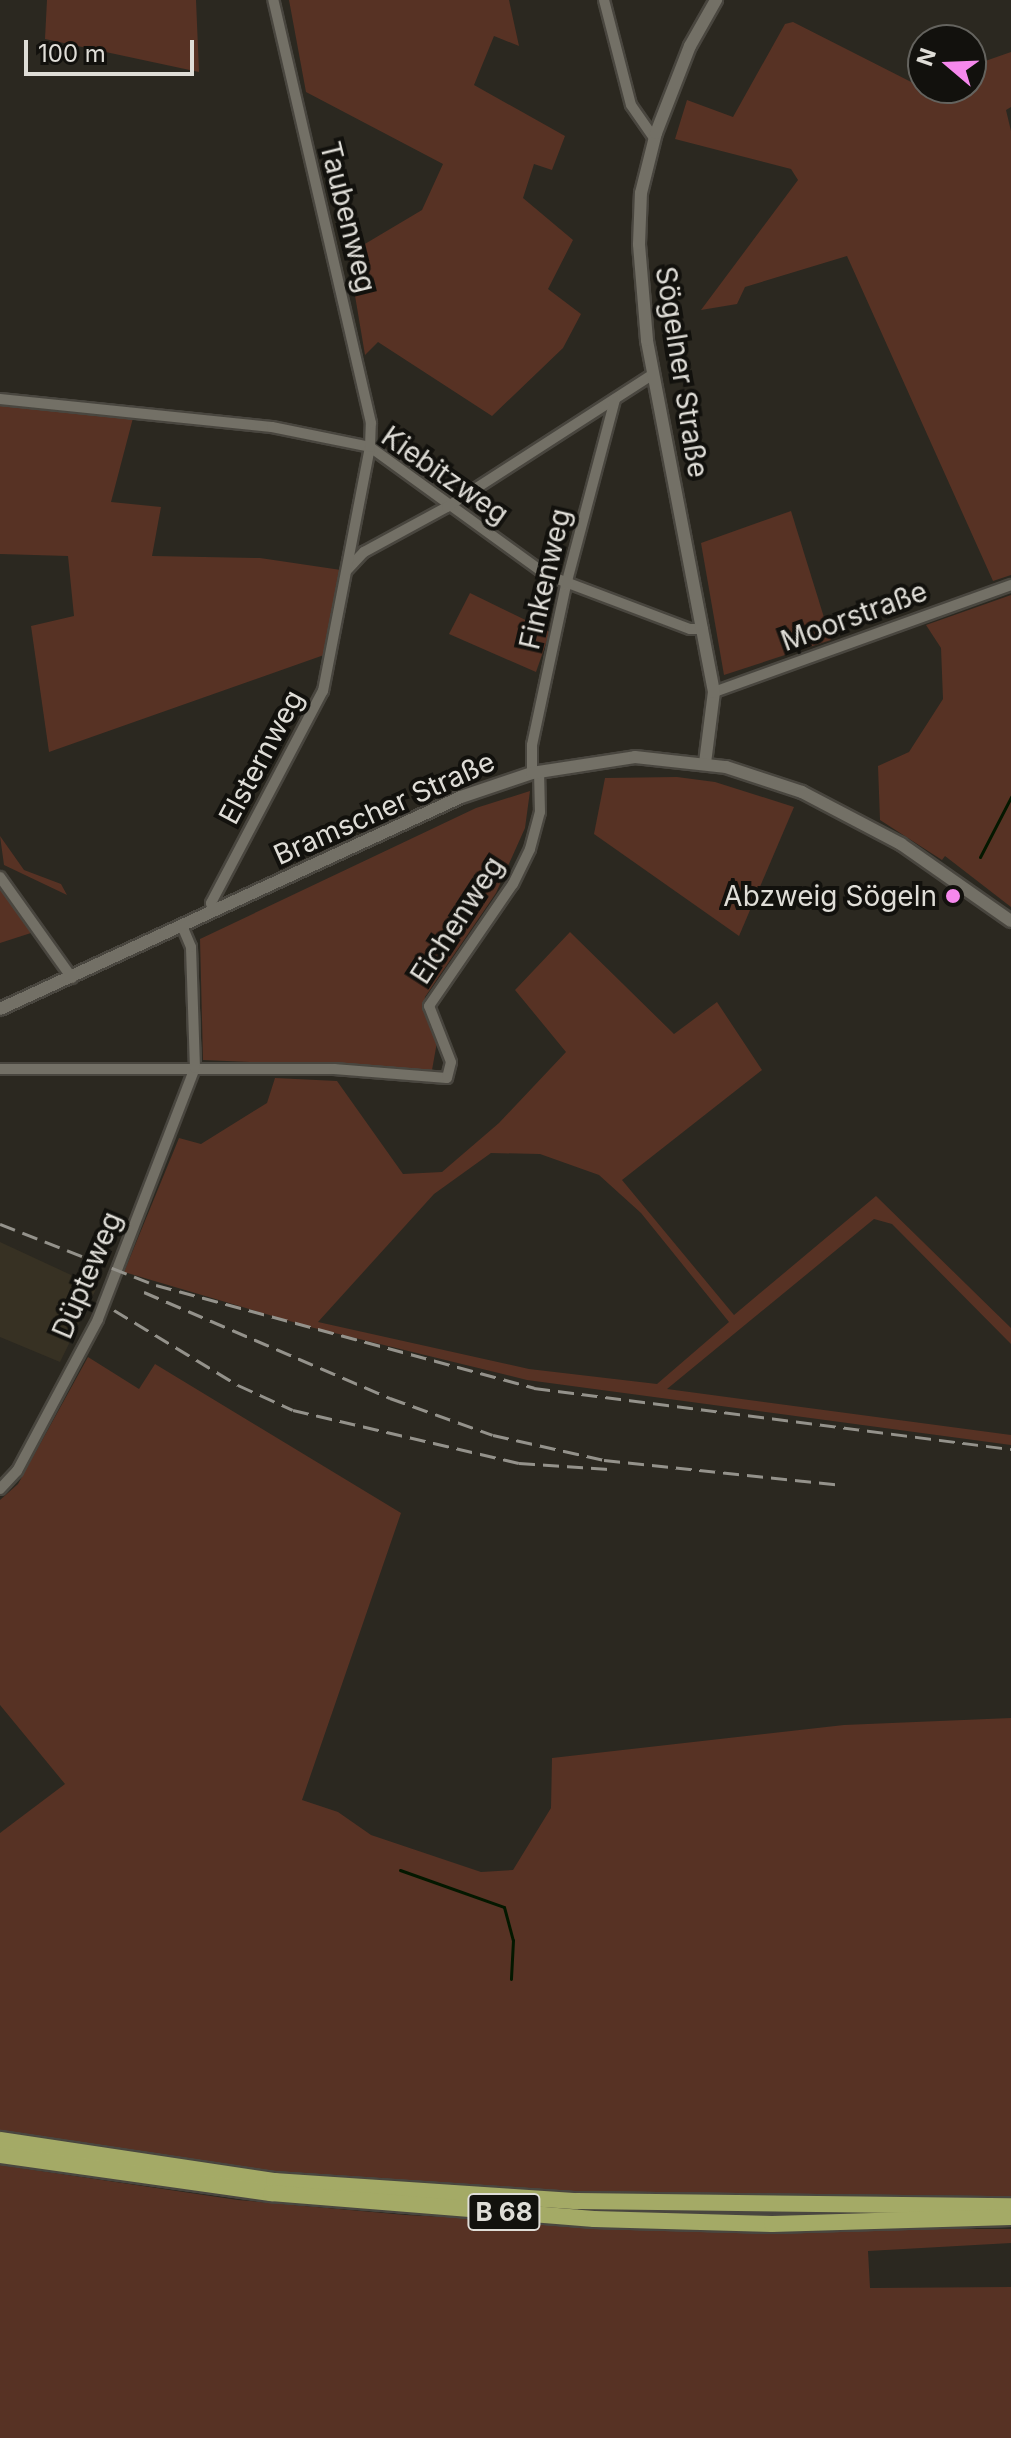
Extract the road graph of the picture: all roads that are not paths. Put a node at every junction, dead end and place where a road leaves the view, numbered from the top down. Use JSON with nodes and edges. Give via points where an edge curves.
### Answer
{"nodes":[{"id":1,"x":273,"y":0,"type":"edge"},
{"id":2,"x":604,"y":0,"type":"edge"},
{"id":3,"x":716,"y":0,"type":"edge"},
{"id":4,"x":654,"y":138,"type":"junction"},
{"id":5,"x":653,"y":374,"type":"junction"},
{"id":6,"x":0,"y":399,"type":"edge"},
{"id":7,"x":615,"y":399,"type":"junction"},
{"id":8,"x":370,"y":447,"type":"junction"},
{"id":9,"x":447,"y":507,"type":"junction"},
{"id":10,"x":346,"y":571,"type":"junction"},
{"id":11,"x":566,"y":585,"type":"junction"},
{"id":12,"x":1011,"y":585,"type":"edge"},
{"id":13,"x":703,"y":629,"type":"junction"},
{"id":14,"x":714,"y":692,"type":"junction"},
{"id":15,"x":705,"y":763,"type":"junction"},
{"id":16,"x":536,"y":772,"type":"junction"},
{"id":17,"x":0,"y":877,"type":"edge"},
{"id":18,"x":213,"y":911,"type":"junction"},
{"id":19,"x":1011,"y":921,"type":"edge"},
{"id":20,"x":182,"y":926,"type":"junction"},
{"id":21,"x":72,"y":978,"type":"junction"},
{"id":22,"x":0,"y":1009,"type":"edge"},
{"id":23,"x":195,"y":1068,"type":"junction"},
{"id":24,"x":0,"y":1069,"type":"edge"},
{"id":25,"x":0,"y":1489,"type":"edge"},
{"id":26,"x":0,"y":2140,"type":"edge"},
{"id":27,"x":0,"y":2155,"type":"edge"},
{"id":28,"x":1011,"y":2206,"type":"edge"},
{"id":29,"x":1011,"y":2217,"type":"edge"}],
"edges":[{"from":1,"to":8,"type":"street","name":"Taubenweg","via":[[371,423]]},
{"from":2,"to":4,"type":"street","via":[[631,105]]},
{"from":3,"to":4,"type":"street","name":"Sögelner Straße","via":[[690,46]]},
{"from":4,"to":5,"type":"street","name":"Sögelner Straße","via":[[641,193],[639,244]]},
{"from":5,"to":7,"type":"street"},
{"from":5,"to":13,"type":"street","name":"Sögelner Straße"},
{"from":6,"to":8,"type":"street","name":"Kiebitzweg","via":[[272,427]]},
{"from":7,"to":9,"type":"street"},
{"from":7,"to":11,"type":"street","name":"Finkenweg"},
{"from":8,"to":9,"type":"street","name":"Kiebitzweg"},
{"from":8,"to":10,"type":"street","name":"Elsternweg"},
{"from":9,"to":10,"type":"street","via":[[364,552]]},
{"from":9,"to":11,"type":"street","name":"Kiebitzweg"},
{"from":10,"to":18,"type":"street","name":"Elsternweg","via":[[323,691],[211,903]]},
{"from":11,"to":13,"type":"street","name":"Kiebitzweg"},
{"from":11,"to":16,"type":"street","name":"Finkenweg","via":[[532,745]]},
{"from":12,"to":14,"type":"street","name":"Moorstraße"},
{"from":13,"to":14,"type":"street","name":"Sögelner Straße"},
{"from":14,"to":15,"type":"street","name":"Sögelner Straße"},
{"from":15,"to":16,"type":"street","name":"Bramscher Straße","via":[[635,757]]},
{"from":15,"to":19,"type":"street","name":"Bramscher Straße","via":[[802,792],[858,819]]},
{"from":16,"to":18,"type":"street","name":"Bramscher Straße","via":[[448,802]]},
{"from":16,"to":23,"type":"street","name":"Eichenweg","via":[[540,812],[530,849],[513,884],[429,1006],[451,1062],[447,1078],[334,1069]]},
{"from":17,"to":21,"type":"street"},
{"from":18,"to":20,"type":"street","name":"Bramscher Straße"},
{"from":20,"to":21,"type":"street","name":"Bramscher Straße"},
{"from":20,"to":23,"type":"street","via":[[191,947]]},
{"from":21,"to":22,"type":"street","name":"Bramscher Straße"},
{"from":23,"to":24,"type":"street","name":"Eichenweg"},
{"from":23,"to":25,"type":"street","name":"Düpteweg","via":[[98,1319],[17,1471]]},
{"from":26,"to":28,"type":"highway","number":"B 68","via":[[274,2181],[561,2200]]},
{"from":27,"to":29,"type":"highway","number":"B 68","via":[[271,2193],[594,2219],[772,2224]]}]}
